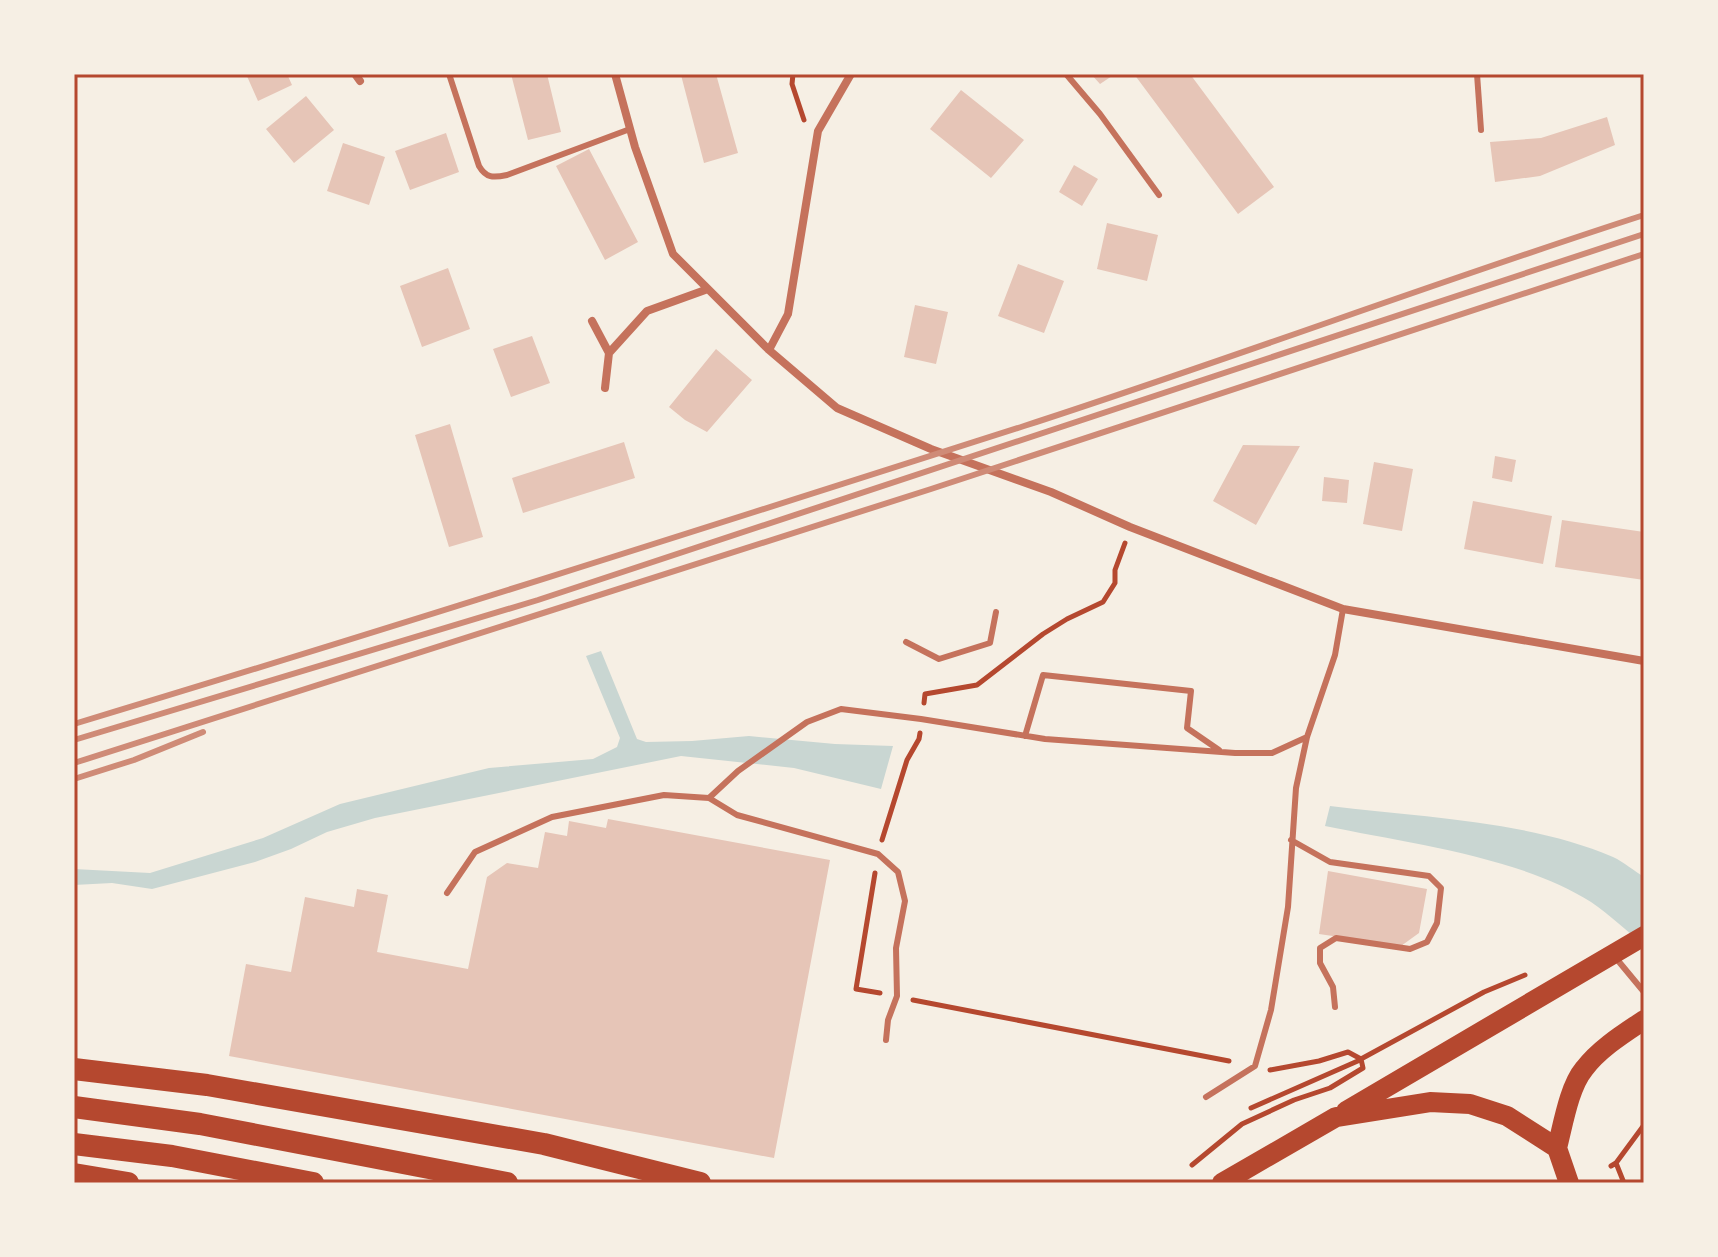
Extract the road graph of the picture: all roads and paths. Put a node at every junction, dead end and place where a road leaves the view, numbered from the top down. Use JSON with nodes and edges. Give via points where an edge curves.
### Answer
{"nodes":[{"id":1,"x":449,"y":74,"type":"edge"},
{"id":2,"x":615,"y":74,"type":"edge"},
{"id":3,"x":793,"y":74,"type":"edge"},
{"id":4,"x":851,"y":74,"type":"edge"},
{"id":5,"x":1066,"y":74,"type":"edge"},
{"id":6,"x":1477,"y":74,"type":"edge"},
{"id":7,"x":630,"y":129,"type":"junction"},
{"id":8,"x":1481,"y":130,"type":"dead end"},
{"id":9,"x":818,"y":131,"type":"junction"},
{"id":10,"x":1159,"y":195,"type":"dead end"},
{"id":11,"x":708,"y":289,"type":"junction"},
{"id":12,"x":592,"y":321,"type":"dead end"},
{"id":13,"x":769,"y":350,"type":"junction"},
{"id":14,"x":609,"y":353,"type":"junction"},
{"id":15,"x":605,"y":388,"type":"dead end"},
{"id":16,"x":1343,"y":609,"type":"junction"},
{"id":17,"x":996,"y":612,"type":"dead end"},
{"id":18,"x":906,"y":642,"type":"dead end"},
{"id":19,"x":1644,"y":661,"type":"edge"},
{"id":20,"x":1025,"y":736,"type":"junction"},
{"id":21,"x":1307,"y":737,"type":"junction"},
{"id":22,"x":1222,"y":752,"type":"junction"},
{"id":23,"x":709,"y":798,"type":"junction"},
{"id":24,"x":1291,"y":840,"type":"junction"},
{"id":25,"x":447,"y":893,"type":"dead end"},
{"id":26,"x":1644,"y":936,"type":"edge"},
{"id":27,"x":1612,"y":954,"type":"junction"},
{"id":28,"x":1538,"y":970,"type":"dead end"},
{"id":29,"x":856,"y":989,"type":"dead end"},
{"id":30,"x":1644,"y":992,"type":"edge"},
{"id":31,"x":897,"y":996,"type":"junction"},
{"id":32,"x":1335,"y":1007,"type":"dead end"},
{"id":33,"x":1644,"y":1020,"type":"edge"},
{"id":34,"x":886,"y":1040,"type":"dead end"},
{"id":35,"x":1361,"y":1059,"type":"junction"},
{"id":36,"x":1255,"y":1066,"type":"junction"},
{"id":37,"x":74,"y":1069,"type":"edge"},
{"id":38,"x":1206,"y":1097,"type":"dead end"},
{"id":39,"x":74,"y":1107,"type":"edge"},
{"id":40,"x":1251,"y":1108,"type":"dead end"},
{"id":41,"x":1336,"y":1117,"type":"junction"},
{"id":42,"x":1644,"y":1125,"type":"edge"},
{"id":43,"x":74,"y":1144,"type":"edge"},
{"id":44,"x":1557,"y":1148,"type":"junction"},
{"id":45,"x":1192,"y":1165,"type":"dead end"},
{"id":46,"x":74,"y":1174,"type":"edge"},
{"id":47,"x":128,"y":1183,"type":"edge"},
{"id":48,"x":313,"y":1183,"type":"edge"},
{"id":49,"x":507,"y":1183,"type":"edge"},
{"id":50,"x":700,"y":1183,"type":"edge"},
{"id":51,"x":1222,"y":1183,"type":"edge"},
{"id":52,"x":1569,"y":1183,"type":"edge"},
{"id":53,"x":1624,"y":1183,"type":"edge"}],
"edges":[{"from":1,"to":7,"type":"lane","via":[[479,166],[493,178]]},
{"from":2,"to":7,"type":"street"},
{"from":3,"to":9,"type":"path","via":[[803,124]]},
{"from":4,"to":9,"type":"street"},
{"from":5,"to":10,"type":"lane"},
{"from":6,"to":8,"type":"lane"},
{"from":7,"to":11,"type":"street","via":[[673,254]]},
{"from":9,"to":13,"type":"street","via":[[788,314]]},
{"from":11,"to":13,"type":"street"},
{"from":11,"to":14,"type":"street","via":[[647,311]]},
{"from":12,"to":14,"type":"street"},
{"from":13,"to":16,"type":"street","via":[[837,408]]},
{"from":14,"to":15,"type":"street"},
{"from":16,"to":19,"type":"street"},
{"from":16,"to":21,"type":"lane","via":[[1335,655]]},
{"from":17,"to":18,"type":"lane","via":[[990,643],[939,659]]},
{"from":20,"to":22,"type":"lane"},
{"from":20,"to":22,"type":"lane","via":[[1043,675],[1191,691],[1187,728]]},
{"from":20,"to":23,"type":"lane","via":[[841,709],[807,722]]},
{"from":21,"to":22,"type":"lane","via":[[1272,753]]},
{"from":21,"to":24,"type":"lane"},
{"from":23,"to":25,"type":"lane","via":[[664,795],[552,817],[475,852]]},
{"from":23,"to":31,"type":"lane","via":[[737,815],[878,854],[898,872],[905,901],[896,948]]},
{"from":24,"to":32,"type":"lane","via":[[1330,862],[1429,876],[1441,888],[1437,923],[1427,942],[1410,949],[1336,938],[1320,948]]},
{"from":24,"to":36,"type":"lane","via":[[1288,907],[1271,1010]]},
{"from":26,"to":27,"type":"main road"},
{"from":27,"to":30,"type":"lane"},
{"from":27,"to":41,"type":"main road"},
{"from":28,"to":35,"type":"path","via":[[1484,992]]},
{"from":29,"to":31,"type":"path"},
{"from":31,"to":34,"type":"lane"},
{"from":31,"to":36,"type":"path"},
{"from":33,"to":44,"type":"main road","via":[[1582,1070]]},
{"from":35,"to":36,"type":"path","via":[[1348,1052],[1272,1071]]},
{"from":35,"to":40,"type":"path"},
{"from":35,"to":45,"type":"path","via":[[1363,1068],[1330,1088],[1242,1124]]},
{"from":36,"to":38,"type":"lane"},
{"from":37,"to":50,"type":"highway","via":[[207,1085],[544,1144]]},
{"from":39,"to":49,"type":"highway","via":[[200,1124]]},
{"from":41,"to":44,"type":"main road","via":[[1430,1102],[1470,1104],[1507,1116]]},
{"from":41,"to":51,"type":"main road"},
{"from":42,"to":53,"type":"path","via":[[1613,1164]]},
{"from":43,"to":48,"type":"highway"},
{"from":44,"to":52,"type":"main road"},
{"from":46,"to":47,"type":"highway"}]}
